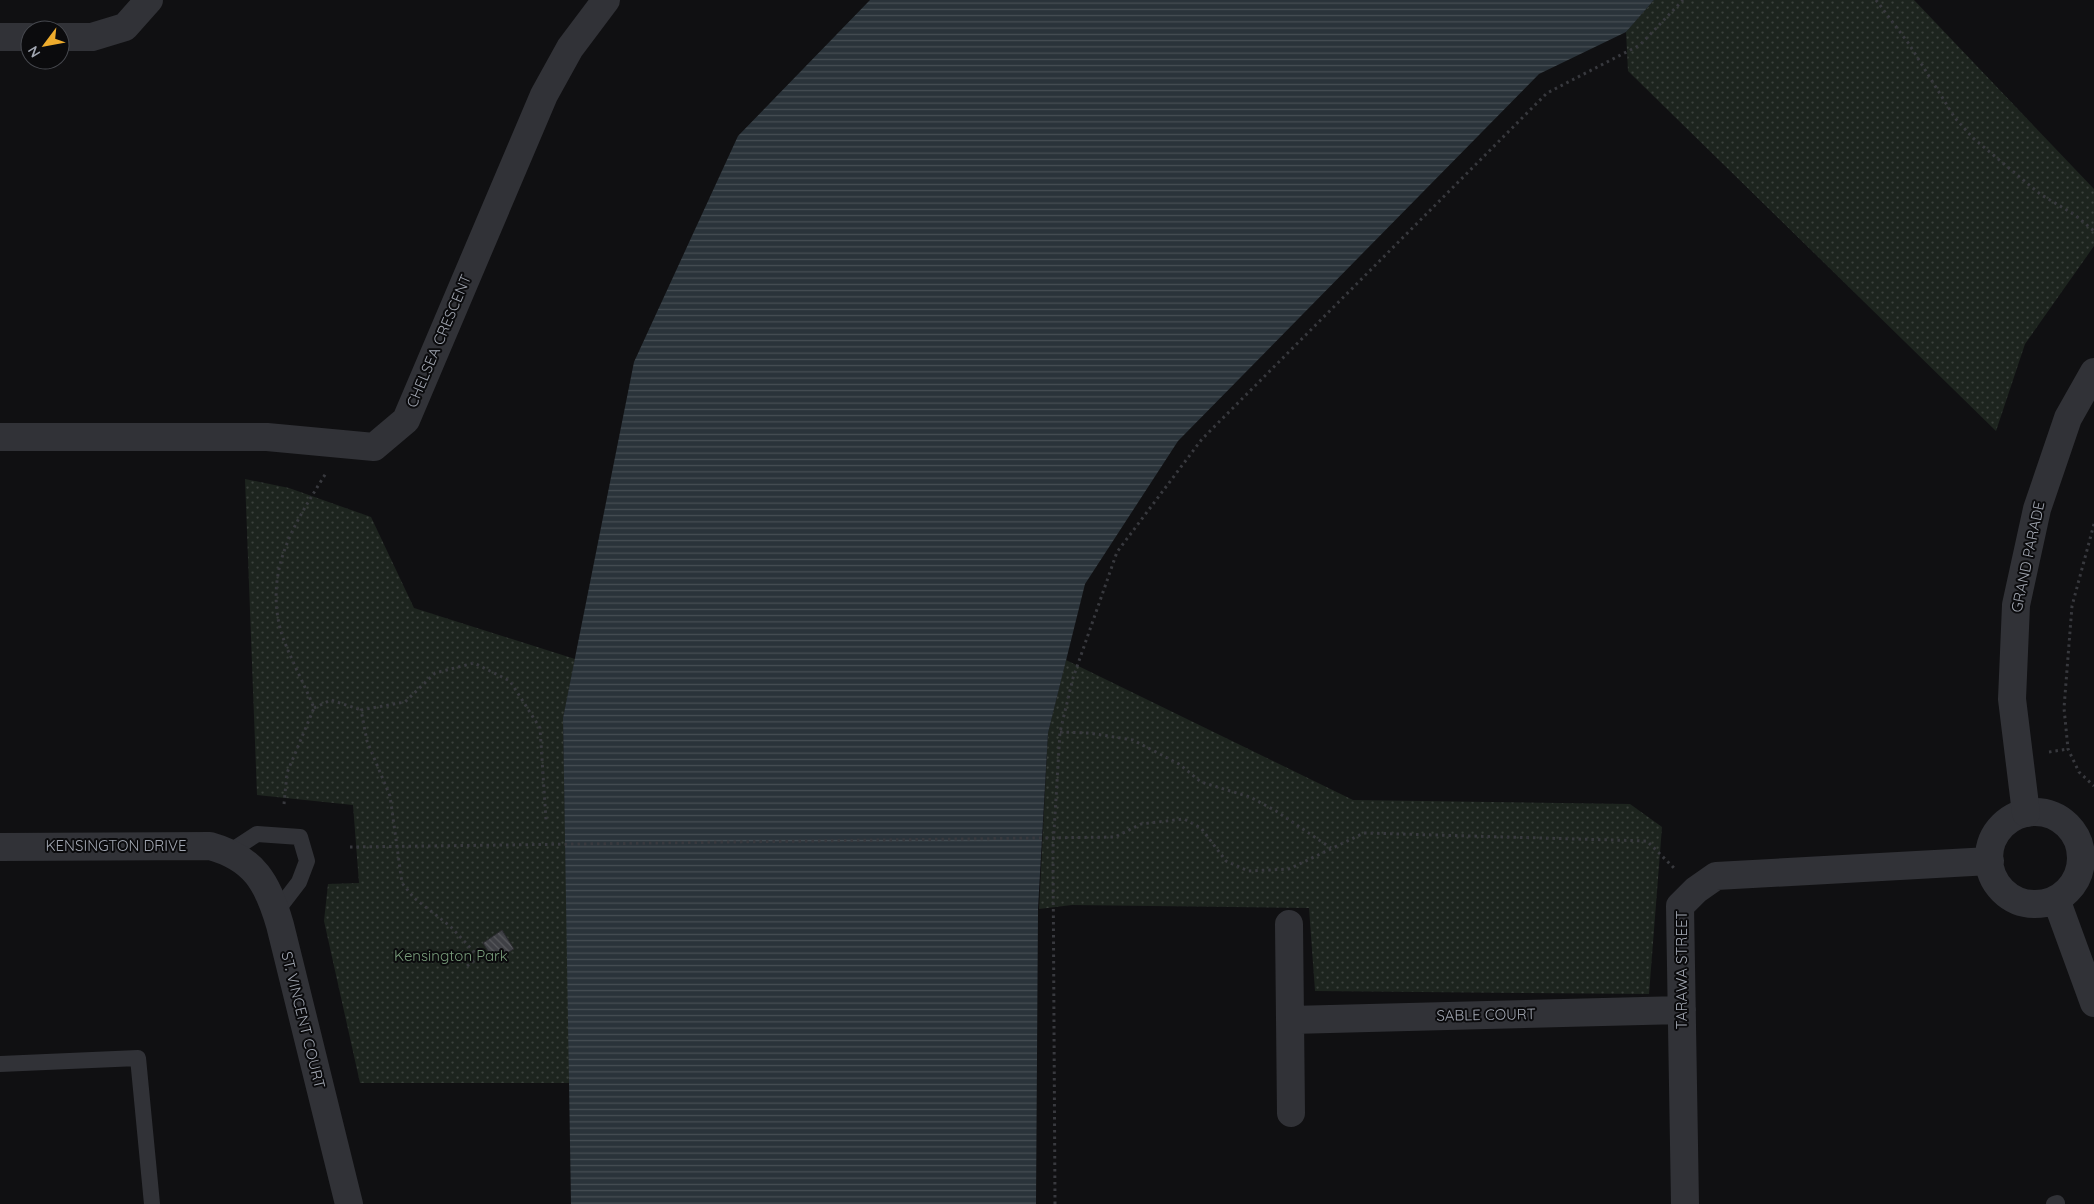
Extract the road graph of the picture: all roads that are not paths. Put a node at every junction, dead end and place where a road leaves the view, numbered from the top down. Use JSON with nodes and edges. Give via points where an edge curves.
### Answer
{"nodes":[{"id":1,"x":149,"y":0,"type":"edge"},
{"id":2,"x":606,"y":0,"type":"edge"},
{"id":3,"x":20,"y":37,"type":"edge"},
{"id":4,"x":70,"y":37,"type":"edge"},
{"id":5,"x":0,"y":38,"type":"edge"},
{"id":6,"x":2094,"y":372,"type":"edge"},
{"id":7,"x":0,"y":437,"type":"edge"},
{"id":8,"x":2026,"y":813,"type":"junction"},
{"id":9,"x":0,"y":847,"type":"edge"},
{"id":10,"x":231,"y":852,"type":"junction"},
{"id":11,"x":1990,"y":861,"type":"junction"},
{"id":12,"x":2056,"y":899,"type":"junction"},
{"id":13,"x":276,"y":912,"type":"junction"},
{"id":14,"x":1289,"y":924,"type":"dead end"},
{"id":15,"x":2094,"y":1003,"type":"edge"},
{"id":16,"x":1682,"y":1010,"type":"junction"},
{"id":17,"x":1291,"y":1020,"type":"junction"},
{"id":18,"x":0,"y":1064,"type":"edge"},
{"id":19,"x":1291,"y":1113,"type":"dead end"},
{"id":20,"x":152,"y":1204,"type":"edge"},
{"id":21,"x":349,"y":1204,"type":"edge"},
{"id":22,"x":1685,"y":1204,"type":"edge"}],
"edges":[{"from":1,"to":4,"type":"street","via":[[125,27],[92,37]]},
{"from":2,"to":7,"type":"street","name":"CHELSEA CRESCENT","via":[[570,48],[544,95],[406,420],[374,447],[266,437]]},
{"from":3,"to":5,"type":"street"},
{"from":6,"to":8,"type":"street","name":"GRAND PARADE","via":[[2068,418],[2037,510],[2016,605],[2012,698]]},
{"from":8,"to":11,"type":"street","via":[[2013,817],[1995,835]]},
{"from":8,"to":12,"type":"street","via":[[2040,812],[2067,824],[2081,850],[2079,872],[2068,890]]},
{"from":9,"to":10,"type":"street","name":"KENSINGTON DRIVE","via":[[210,846]]},
{"from":10,"to":13,"type":"street","name":"ST. VINCENT COURT","via":[[256,871],[270,893]]},
{"from":10,"to":13,"type":"lane","via":[[257,834],[300,837],[307,861],[299,882]]},
{"from":11,"to":12,"type":"street","via":[[1997,882],[2013,898],[2042,904]]},
{"from":11,"to":16,"type":"street","name":"TARAWA STREET","via":[[1716,876],[1680,906]]},
{"from":12,"to":15,"type":"street"},
{"from":13,"to":21,"type":"street","name":"ST. VINCENT COURT"},
{"from":14,"to":17,"type":"street"},
{"from":16,"to":17,"type":"street","name":"SABLE COURT"},
{"from":16,"to":22,"type":"street","name":"TARAWA STREET"},
{"from":17,"to":19,"type":"street"},
{"from":18,"to":20,"type":"lane","via":[[138,1058]]}]}
